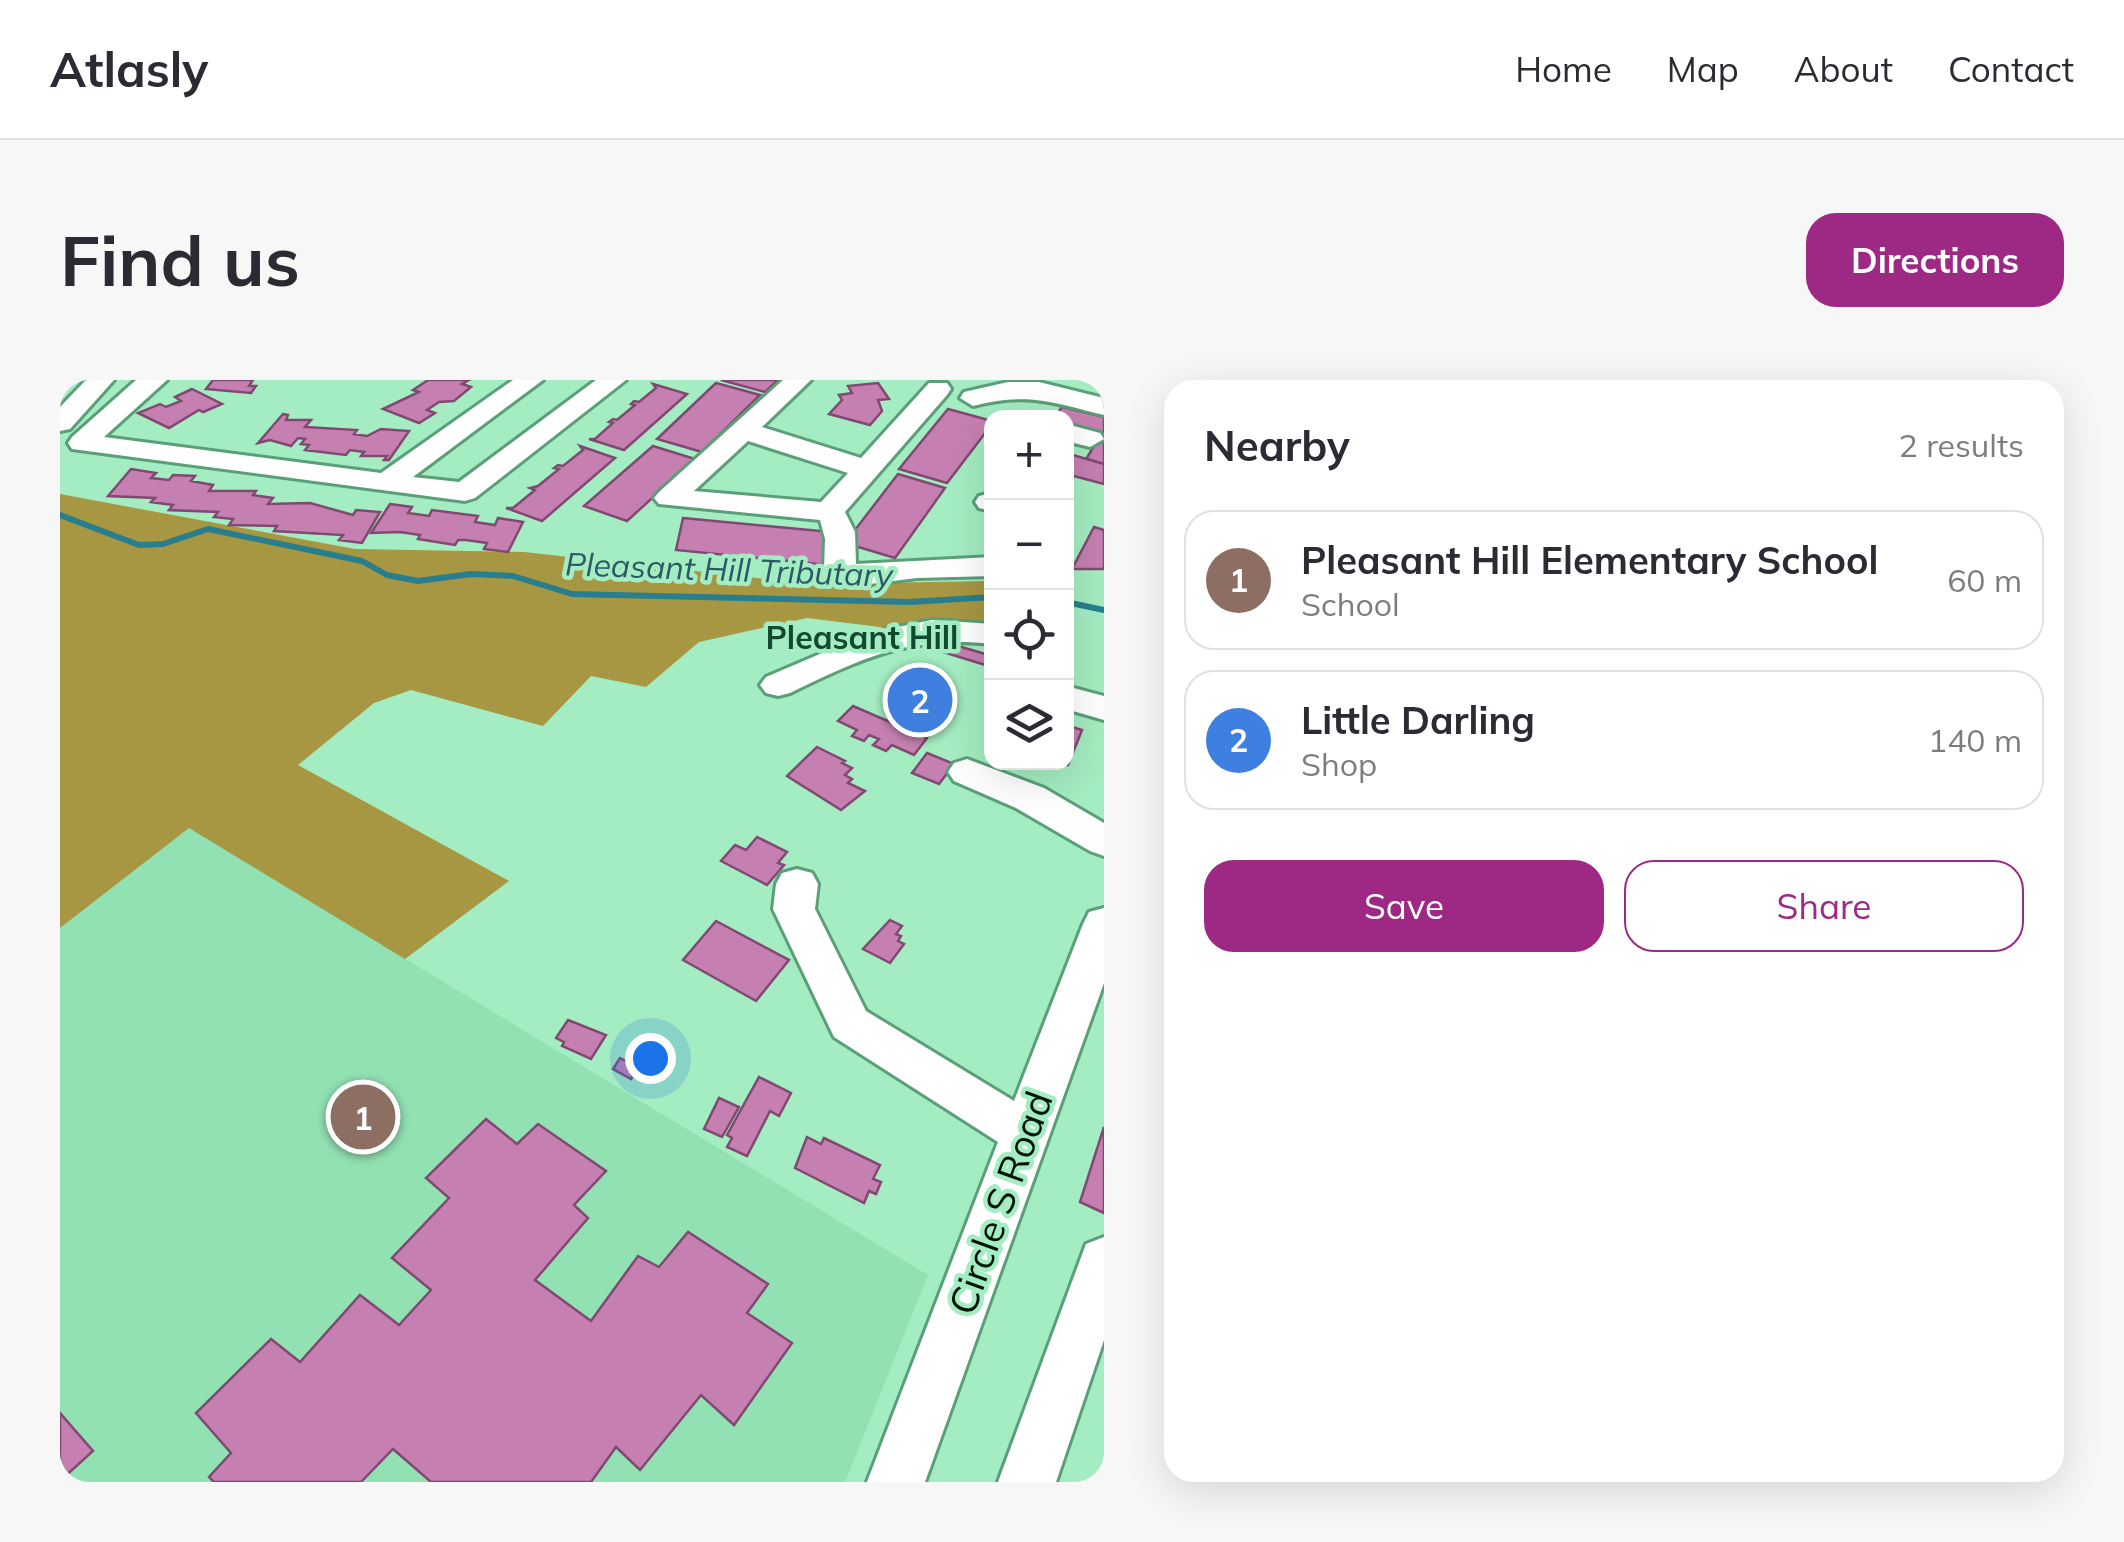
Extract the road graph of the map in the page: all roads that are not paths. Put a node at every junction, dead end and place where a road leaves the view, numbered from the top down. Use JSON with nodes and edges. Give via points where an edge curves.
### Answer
{"nodes":[{"id":1,"x":530,"y":380,"type":"edge"},
{"id":2,"x":612,"y":380,"type":"edge"},
{"id":3,"x":798,"y":380,"type":"edge"},
{"id":4,"x":98,"y":383,"type":"edge"},
{"id":5,"x":924,"y":384,"type":"edge"},
{"id":6,"x":1037,"y":384,"type":"edge"},
{"id":7,"x":146,"y":386,"type":"edge"},
{"id":8,"x":1104,"y":407,"type":"edge"},
{"id":9,"x":1029,"y":410,"type":"edge"},
{"id":10,"x":60,"y":423,"type":"edge"},
{"id":11,"x":743,"y":430,"type":"junction"},
{"id":12,"x":71,"y":443,"type":"edge"},
{"id":13,"x":866,"y":469,"type":"junction"},
{"id":14,"x":387,"y":482,"type":"junction"},
{"id":15,"x":829,"y":512,"type":"junction"},
{"id":16,"x":984,"y":566,"type":"edge"},
{"id":17,"x":984,"y":632,"type":"edge"},
{"id":18,"x":778,"y":685,"type":"dead end"},
{"id":19,"x":1074,"y":699,"type":"edge"},
{"id":20,"x":1104,"y":708,"type":"edge"},
{"id":21,"x":968,"y":772,"type":"dead end"},
{"id":22,"x":1104,"y":841,"type":"edge"},
{"id":23,"x":798,"y":884,"type":"dead end"},
{"id":24,"x":1104,"y":924,"type":"edge"},
{"id":25,"x":1027,"y":1134,"type":"junction"},
{"id":26,"x":1104,"y":1262,"type":"edge"},
{"id":27,"x":896,"y":1482,"type":"edge"},
{"id":28,"x":1027,"y":1482,"type":"edge"}],
"edges":[{"from":1,"to":14,"type":"street"},
{"from":2,"to":14,"type":"street","via":[[465,492]]},
{"from":3,"to":11,"type":"street"},
{"from":4,"to":7,"type":"street"},
{"from":4,"to":10,"type":"street"},
{"from":5,"to":6,"type":"street","via":[[995,401]]},
{"from":5,"to":13,"type":"street"},
{"from":6,"to":8,"type":"street"},
{"from":6,"to":9,"type":"street"},
{"from":7,"to":12,"type":"street"},
{"from":11,"to":13,"type":"street"},
{"from":11,"to":15,"type":"street","via":[[669,498]]},
{"from":12,"to":14,"type":"street"},
{"from":13,"to":15,"type":"street"},
{"from":15,"to":16,"type":"street","via":[[842,536],[840,569],[854,576]]},
{"from":17,"to":18,"type":"street","via":[[950,626],[877,638]]},
{"from":19,"to":20,"type":"street"},
{"from":21,"to":22,"type":"street"},
{"from":23,"to":25,"type":"street","via":[[794,910],[850,1024]]},
{"from":24,"to":25,"type":"street","name":"Circle S Road"},
{"from":25,"to":27,"type":"street","name":"Circle S Road"},
{"from":26,"to":28,"type":"street"}]}
